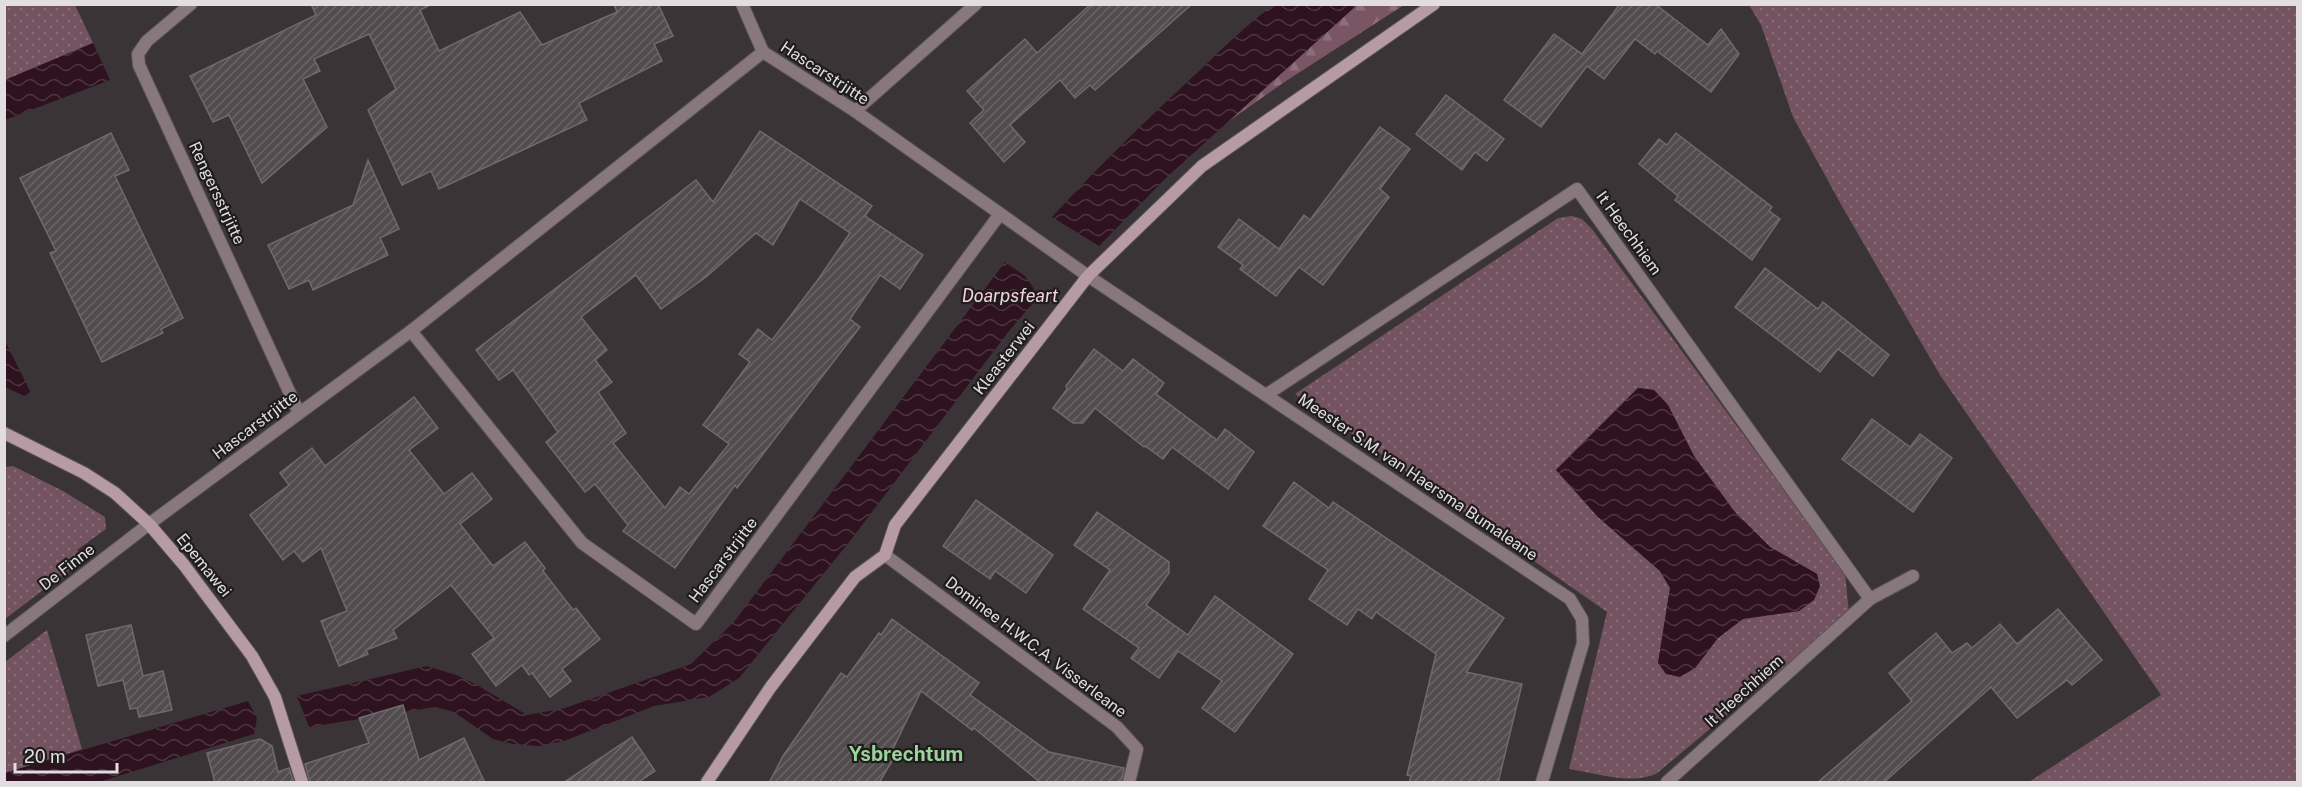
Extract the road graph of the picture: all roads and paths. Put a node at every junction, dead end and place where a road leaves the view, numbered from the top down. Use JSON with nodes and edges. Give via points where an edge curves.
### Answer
{"nodes":[{"id":1,"x":191,"y":4,"type":"edge"},
{"id":2,"x":742,"y":4,"type":"edge"},
{"id":3,"x":976,"y":4,"type":"edge"},
{"id":4,"x":1434,"y":4,"type":"edge"},
{"id":5,"x":763,"y":52,"type":"junction"},
{"id":6,"x":855,"y":111,"type":"junction"},
{"id":7,"x":1000,"y":214,"type":"junction"},
{"id":8,"x":1088,"y":276,"type":"junction"},
{"id":9,"x":411,"y":331,"type":"junction"},
{"id":10,"x":1266,"y":395,"type":"junction"},
{"id":11,"x":299,"y":413,"type":"junction"},
{"id":12,"x":4,"y":433,"type":"edge"},
{"id":13,"x":149,"y":524,"type":"junction"},
{"id":14,"x":885,"y":555,"type":"junction"},
{"id":15,"x":1913,"y":576,"type":"dead end"},
{"id":16,"x":1870,"y":599,"type":"junction"},
{"id":17,"x":4,"y":636,"type":"edge"},
{"id":18,"x":302,"y":783,"type":"edge"},
{"id":19,"x":707,"y":783,"type":"edge"},
{"id":20,"x":1130,"y":783,"type":"edge"},
{"id":21,"x":1542,"y":783,"type":"edge"},
{"id":22,"x":1667,"y":783,"type":"edge"}],
"edges":[{"from":1,"to":11,"type":"street","name":"Rengersstrjitte","via":[[147,41],[138,54],[139,65]]},
{"from":2,"to":5,"type":"street"},
{"from":3,"to":6,"type":"street"},
{"from":4,"to":8,"type":"street","name":"Kleasterwei","via":[[1202,166]]},
{"from":5,"to":6,"type":"street","name":"Hascarstrjitte"},
{"from":5,"to":9,"type":"street","name":"Hascarstrjitte"},
{"from":6,"to":7,"type":"street","name":"Hascarstrjitte"},
{"from":7,"to":8,"type":"street","name":"Hascarstrjitte"},
{"from":7,"to":9,"type":"street","name":"Hascarstrjitte","via":[[696,624],[582,543]]},
{"from":8,"to":10,"type":"street","name":"Meester S.M. van Haersma Bumaleane"},
{"from":8,"to":14,"type":"street","name":"Kleasterwei","via":[[896,525]]},
{"from":9,"to":11,"type":"street","name":"Hascarstrjitte"},
{"from":10,"to":16,"type":"street","name":"It Heechhiem","via":[[1577,189]]},
{"from":10,"to":21,"type":"street","name":"Meester S.M. van Haersma Bumaleane","via":[[1570,600],[1582,619],[1583,643]]},
{"from":11,"to":13,"type":"street","name":"Hascarstrjitte"},
{"from":12,"to":13,"type":"street","name":"Epemawei","via":[[84,473],[115,493]]},
{"from":13,"to":17,"type":"street","name":"De Finne"},
{"from":13,"to":18,"type":"street","name":"Epemawei","via":[[252,656],[275,697]]},
{"from":14,"to":19,"type":"street","via":[[855,577],[770,688]]},
{"from":14,"to":20,"type":"street","name":"Dominee H.W.C.A. Visserleane","via":[[1117,728],[1137,748]]},
{"from":15,"to":16,"type":"street","name":"It Heechhiem"},
{"from":16,"to":22,"type":"street","name":"It Heechhiem"}]}
